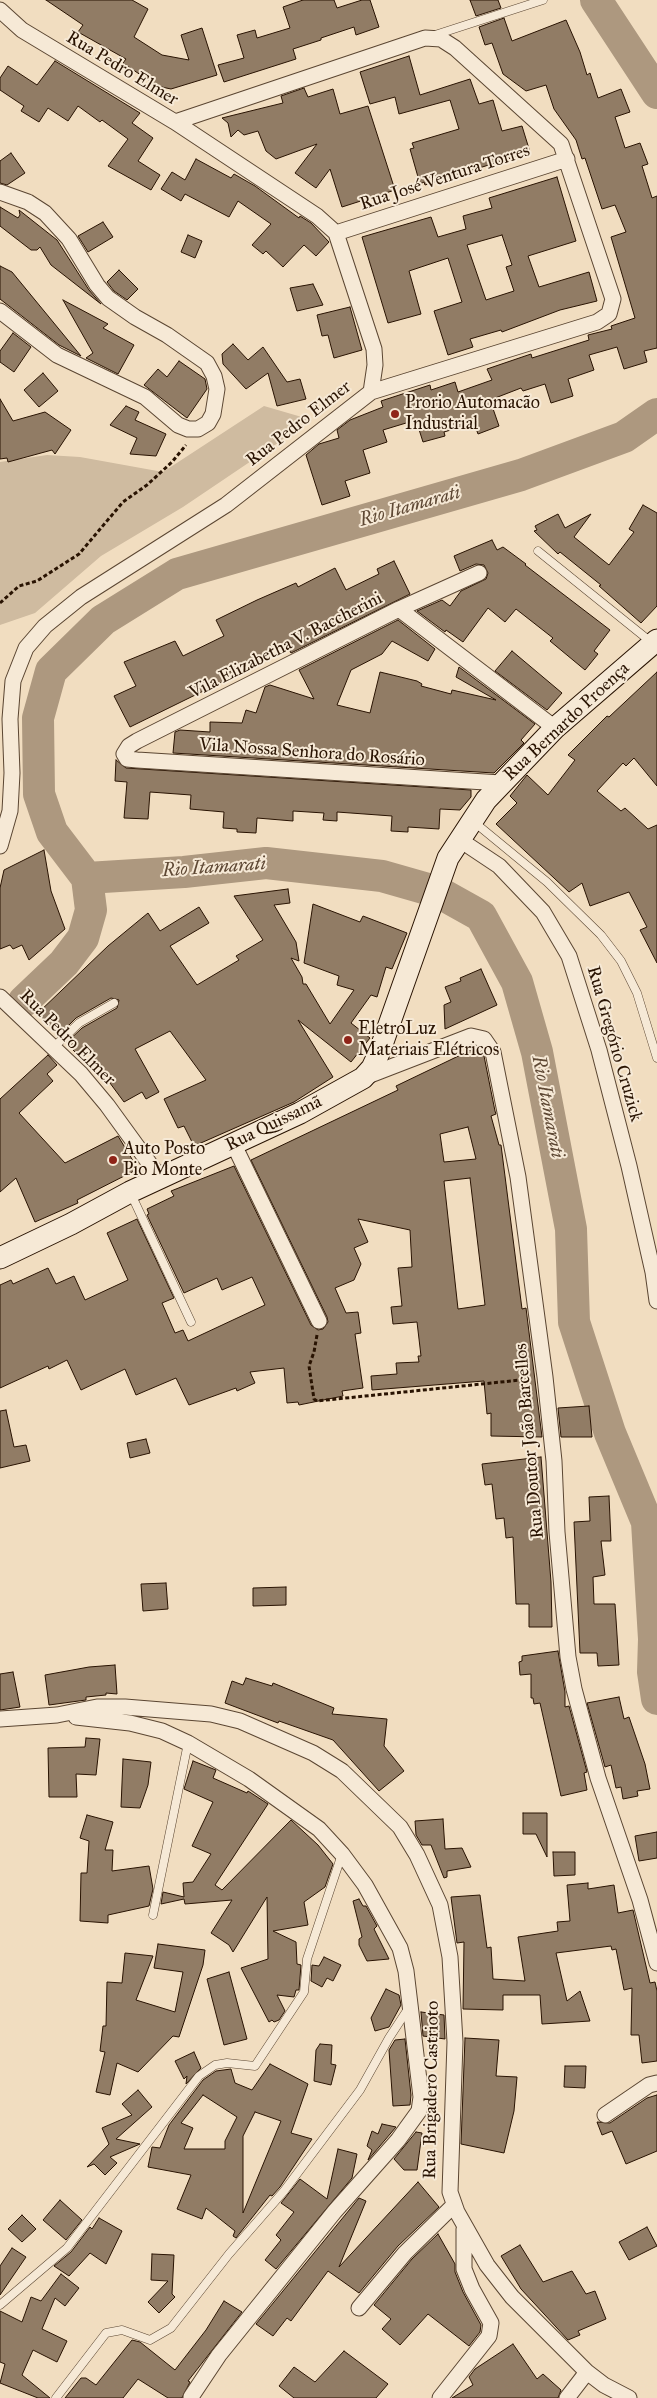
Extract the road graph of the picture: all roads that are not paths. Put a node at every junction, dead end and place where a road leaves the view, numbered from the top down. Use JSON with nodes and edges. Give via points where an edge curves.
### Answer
{"nodes":[{"id":1,"x":4,"y":0,"type":"edge"},
{"id":2,"x":543,"y":0,"type":"edge"},
{"id":3,"x":0,"y":10,"type":"edge"},
{"id":4,"x":22,"y":30,"type":"junction"},
{"id":5,"x":425,"y":38,"type":"junction"},
{"id":6,"x":175,"y":122,"type":"junction"},
{"id":7,"x":566,"y":159,"type":"junction"},
{"id":8,"x":0,"y":192,"type":"edge"},
{"id":9,"x":336,"y":234,"type":"junction"},
{"id":10,"x":0,"y":311,"type":"edge"},
{"id":11,"x":371,"y":392,"type":"junction"},
{"id":12,"x":538,"y":550,"type":"dead end"},
{"id":13,"x":479,"y":573,"type":"dead end"},
{"id":14,"x":400,"y":609,"type":"junction"},
{"id":15,"x":655,"y":642,"type":"edge"},
{"id":16,"x":555,"y":728,"type":"junction"},
{"id":17,"x":124,"y":754,"type":"joint"},
{"id":18,"x":501,"y":783,"type":"junction"},
{"id":19,"x":472,"y":821,"type":"junction"},
{"id":20,"x":460,"y":840,"type":"junction"},
{"id":21,"x":0,"y":846,"type":"edge"},
{"id":22,"x":426,"y":916,"type":"joint"},
{"id":23,"x":0,"y":997,"type":"edge"},
{"id":24,"x":114,"y":1003,"type":"dead end"},
{"id":25,"x":54,"y":1047,"type":"junction"},
{"id":26,"x":657,"y":1058,"type":"edge"},
{"id":27,"x":363,"y":1078,"type":"junction"},
{"id":28,"x":234,"y":1145,"type":"junction"},
{"id":29,"x":160,"y":1178,"type":"junction"},
{"id":30,"x":130,"y":1192,"type":"junction"},
{"id":31,"x":0,"y":1258,"type":"edge"},
{"id":32,"x":657,"y":1301,"type":"edge"},
{"id":33,"x":319,"y":1321,"type":"road end"},
{"id":34,"x":191,"y":1322,"type":"dead end"},
{"id":35,"x":57,"y":1715,"type":"junction"},
{"id":36,"x":0,"y":1719,"type":"edge"},
{"id":37,"x":188,"y":1743,"type":"junction"},
{"id":38,"x":342,"y":1854,"type":"junction"},
{"id":39,"x":153,"y":1915,"type":"dead end"},
{"id":40,"x":657,"y":1962,"type":"edge"},
{"id":41,"x":411,"y":2005,"type":"junction"},
{"id":42,"x":657,"y":2083,"type":"edge"},
{"id":43,"x":605,"y":2115,"type":"dead end"},
{"id":44,"x":454,"y":2205,"type":"junction"},
{"id":45,"x":464,"y":2229,"type":"junction"},
{"id":46,"x":0,"y":2305,"type":"edge"},
{"id":47,"x":359,"y":2308,"type":"dead end"},
{"id":48,"x":587,"y":2372,"type":"junction"},
{"id":49,"x":191,"y":2397,"type":"edge"},
{"id":50,"x":56,"y":2398,"type":"edge"},
{"id":51,"x":440,"y":2398,"type":"edge"},
{"id":52,"x":567,"y":2398,"type":"edge"},
{"id":53,"x":629,"y":2398,"type":"edge"}],
"edges":[{"from":1,"to":4,"type":"street","name":"Rua Pedro Elmer"},
{"from":2,"to":5,"type":"lane"},
{"from":3,"to":4,"type":"street","name":"Rua Pedro Elmer"},
{"from":4,"to":6,"type":"street","name":"Rua Pedro Elmer"},
{"from":5,"to":6,"type":"street"},
{"from":5,"to":7,"type":"street","via":[[441,39],[455,48],[561,144]]},
{"from":6,"to":9,"type":"street","name":"Rua Pedro Elmer","via":[[297,201]]},
{"from":7,"to":9,"type":"street","name":"Rua José Ventura Torres"},
{"from":7,"to":11,"type":"street","via":[[613,299],[609,314],[598,322]]},
{"from":8,"to":10,"type":"street","via":[[28,202],[45,213],[63,232],[96,285],[108,298],[207,363],[214,376],[216,401],[213,414],[208,423],[198,429],[178,425],[145,397],[57,354]]},
{"from":9,"to":11,"type":"street","name":"Rua Pedro Elmer","via":[[374,349]]},
{"from":11,"to":21,"type":"street","name":"Rua Pedro Elmer","via":[[226,505],[81,597],[45,626],[26,648],[13,681],[10,811]]},
{"from":12,"to":15,"type":"lane"},
{"from":13,"to":14,"type":"street"},
{"from":14,"to":16,"type":"street","name":"Vila Elizabetha V. Baccherini"},
{"from":14,"to":17,"type":"street","name":"Vila Elizabetha V. Baccherini","via":[[128,746]]},
{"from":15,"to":16,"type":"street","name":"Rua Bernardo Proença"},
{"from":16,"to":18,"type":"street","name":"Rua Bernardo Proença"},
{"from":17,"to":18,"type":"street","name":"Vila Nossa Senhora do Rosário","via":[[127,759],[137,760]]},
{"from":18,"to":19,"type":"street","name":"Rua Bernardo Proença"},
{"from":19,"to":20,"type":"street","name":"Rua Bernardo Proença"},
{"from":19,"to":26,"type":"lane","via":[[547,882],[601,935],[621,961],[637,993]]},
{"from":20,"to":22,"type":"street","name":"Rua Bernardo Proença","via":[[448,858]]},
{"from":20,"to":32,"type":"street","name":"Rua Gregório Cruzick","via":[[500,866],[543,912],[568,956],[599,1050],[629,1166]]},
{"from":22,"to":27,"type":"street","name":"Rua Quissamã","via":[[379,1053]]},
{"from":23,"to":25,"type":"street","name":"Rua Pedro Elmer"},
{"from":24,"to":25,"type":"lane","via":[[79,1023]]},
{"from":25,"to":29,"type":"street","name":"Rua Pedro Elmer","via":[[107,1105]]},
{"from":27,"to":28,"type":"street","name":"Rua Quissamã"},
{"from":27,"to":40,"type":"street","name":"Rua Doutor João Barcellos","via":[[462,1038],[478,1036],[489,1044],[493,1052],[518,1177],[545,1377],[567,1647],[574,1690],[598,1778],[640,1900]]},
{"from":28,"to":29,"type":"street","name":"Rua Quissamã"},
{"from":28,"to":33,"type":"street"},
{"from":29,"to":30,"type":"street","name":"Rua Quissamã"},
{"from":30,"to":31,"type":"street","name":"Rua Quissamã"},
{"from":30,"to":34,"type":"lane"},
{"from":35,"to":36,"type":"street","name":"Rua Brigadero Castrioto"},
{"from":35,"to":37,"type":"street","via":[[130,1723],[162,1731]]},
{"from":35,"to":44,"type":"street","name":"Rua Brigadero Castrioto","via":[[125,1707],[211,1714],[240,1721],[313,1753],[342,1771],[400,1827],[440,1905],[450,1957],[455,2042],[450,2192]]},
{"from":37,"to":38,"type":"street","via":[[248,1779],[319,1829]]},
{"from":37,"to":39,"type":"lane"},
{"from":38,"to":41,"type":"street","via":[[365,1885],[400,1948]]},
{"from":38,"to":46,"type":"lane","via":[[307,1959],[304,1992],[255,2066],[215,2065],[199,2076],[67,2248]]},
{"from":41,"to":49,"type":"street","via":[[421,2097],[419,2110],[398,2140],[335,2211],[219,2355]]},
{"from":41,"to":50,"type":"lane","via":[[360,2090],[284,2191],[171,2328],[150,2340],[122,2330],[106,2334]]},
{"from":42,"to":43,"type":"street"},
{"from":44,"to":45,"type":"street","name":"Rua Brigadero Castrioto"},
{"from":44,"to":47,"type":"street","via":[[405,2253]]},
{"from":45,"to":48,"type":"street","name":"Rua Brigadero Castrioto","via":[[512,2297]]},
{"from":45,"to":51,"type":"street","via":[[464,2269],[491,2323],[489,2336]]},
{"from":48,"to":52,"type":"street"},
{"from":48,"to":53,"type":"street","name":"Rua Brigadero Castrioto"}]}
